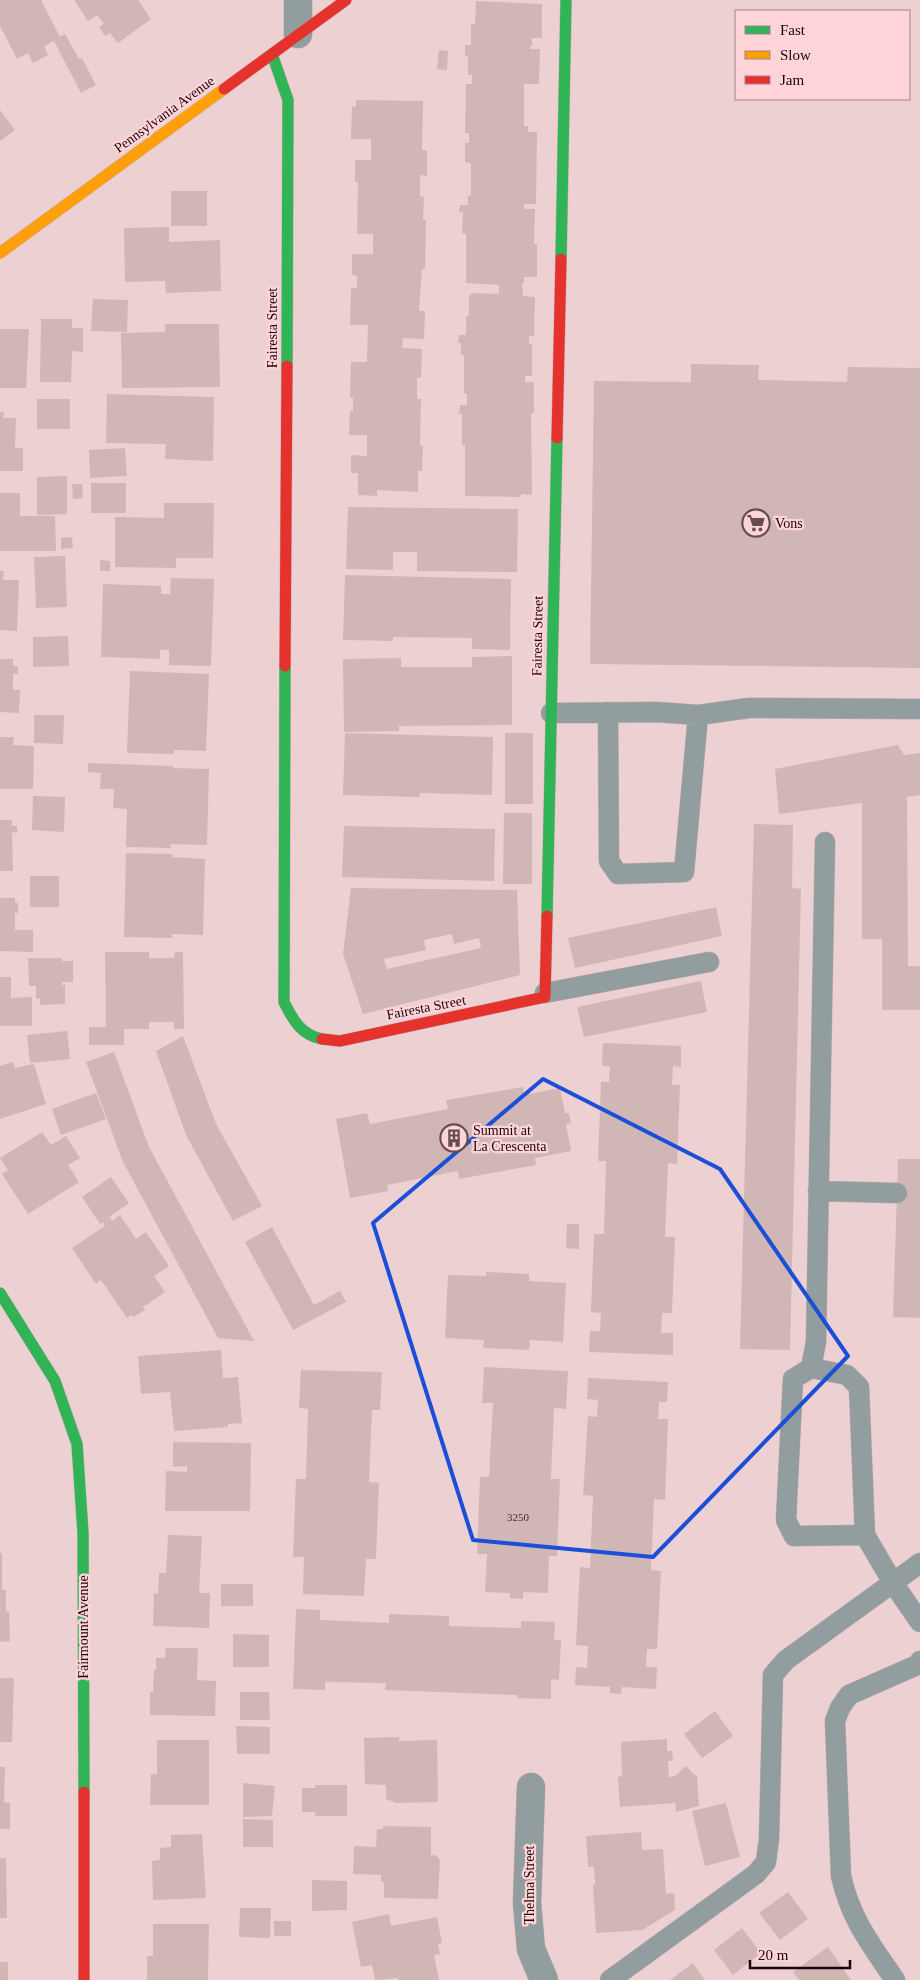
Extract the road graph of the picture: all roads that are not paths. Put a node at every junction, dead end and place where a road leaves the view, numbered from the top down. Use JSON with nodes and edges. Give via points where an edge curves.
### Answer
{"nodes":[{"id":1,"x":298,"y":0,"type":"edge"},
{"id":2,"x":346,"y":0,"type":"edge"},
{"id":3,"x":566,"y":0,"type":"edge"},
{"id":4,"x":298,"y":34,"type":"junction"},
{"id":5,"x":272,"y":54,"type":"junction"},
{"id":6,"x":0,"y":253,"type":"edge"},
{"id":7,"x":920,"y":709,"type":"edge"},
{"id":8,"x":608,"y":712,"type":"junction"},
{"id":9,"x":551,"y":713,"type":"junction"},
{"id":10,"x":698,"y":715,"type":"junction"},
{"id":11,"x":825,"y":842,"type":"dead end"},
{"id":12,"x":709,"y":962,"type":"dead end"},
{"id":13,"x":545,"y":993,"type":"junction"},
{"id":14,"x":818,"y":1191,"type":"junction"},
{"id":15,"x":897,"y":1193,"type":"dead end"},
{"id":16,"x":0,"y":1293,"type":"edge"},
{"id":17,"x":812,"y":1368,"type":"junction"},
{"id":18,"x":864,"y":1535,"type":"junction"},
{"id":19,"x":920,"y":1563,"type":"edge"},
{"id":20,"x":893,"y":1583,"type":"junction"},
{"id":21,"x":920,"y":1622,"type":"edge"},
{"id":22,"x":920,"y":1661,"type":"edge"},
{"id":23,"x":531,"y":1787,"type":"dead end"},
{"id":24,"x":84,"y":1980,"type":"edge"},
{"id":25,"x":544,"y":1980,"type":"edge"},
{"id":26,"x":610,"y":1980,"type":"edge"},
{"id":27,"x":895,"y":1980,"type":"edge"}],
"edges":[{"from":1,"to":4,"type":"street"},
{"from":2,"to":4,"type":"street","name":"Pennsylvania Avenue"},
{"from":3,"to":9,"type":"street","name":"Fairesta Street"},
{"from":4,"to":5,"type":"street","name":"Pennsylvania Avenue"},
{"from":5,"to":6,"type":"street","name":"Pennsylvania Avenue"},
{"from":5,"to":13,"type":"street","name":"Fairesta Street","via":[[288,100],[284,1002],[306,1034],[320,1040],[340,1041],[545,997]]},
{"from":7,"to":10,"type":"lane","via":[[749,708]]},
{"from":8,"to":9,"type":"lane"},
{"from":8,"to":10,"type":"lane"},
{"from":8,"to":10,"type":"lane","via":[[609,861],[618,874],[684,872]]},
{"from":9,"to":13,"type":"street","name":"Fairesta Street"},
{"from":11,"to":14,"type":"lane"},
{"from":12,"to":13,"type":"lane"},
{"from":14,"to":15,"type":"lane"},
{"from":14,"to":17,"type":"lane","via":[[816,1342]]},
{"from":16,"to":24,"type":"street","name":"Fairmount Avenue","via":[[55,1381],[77,1444],[83,1533]]},
{"from":17,"to":18,"type":"lane","via":[[847,1375],[859,1387]]},
{"from":17,"to":18,"type":"lane","via":[[793,1379],[786,1520],[794,1536]]},
{"from":18,"to":20,"type":"lane"},
{"from":19,"to":20,"type":"lane"},
{"from":20,"to":21,"type":"lane"},
{"from":20,"to":26,"type":"lane","via":[[786,1660],[773,1675],[766,1862],[756,1874]]},
{"from":22,"to":27,"type":"lane","via":[[849,1695],[835,1721],[841,1876],[846,1900],[858,1925]]},
{"from":23,"to":25,"type":"street","name":"Thelma Street","via":[[527,1902],[531,1949]]}]}
